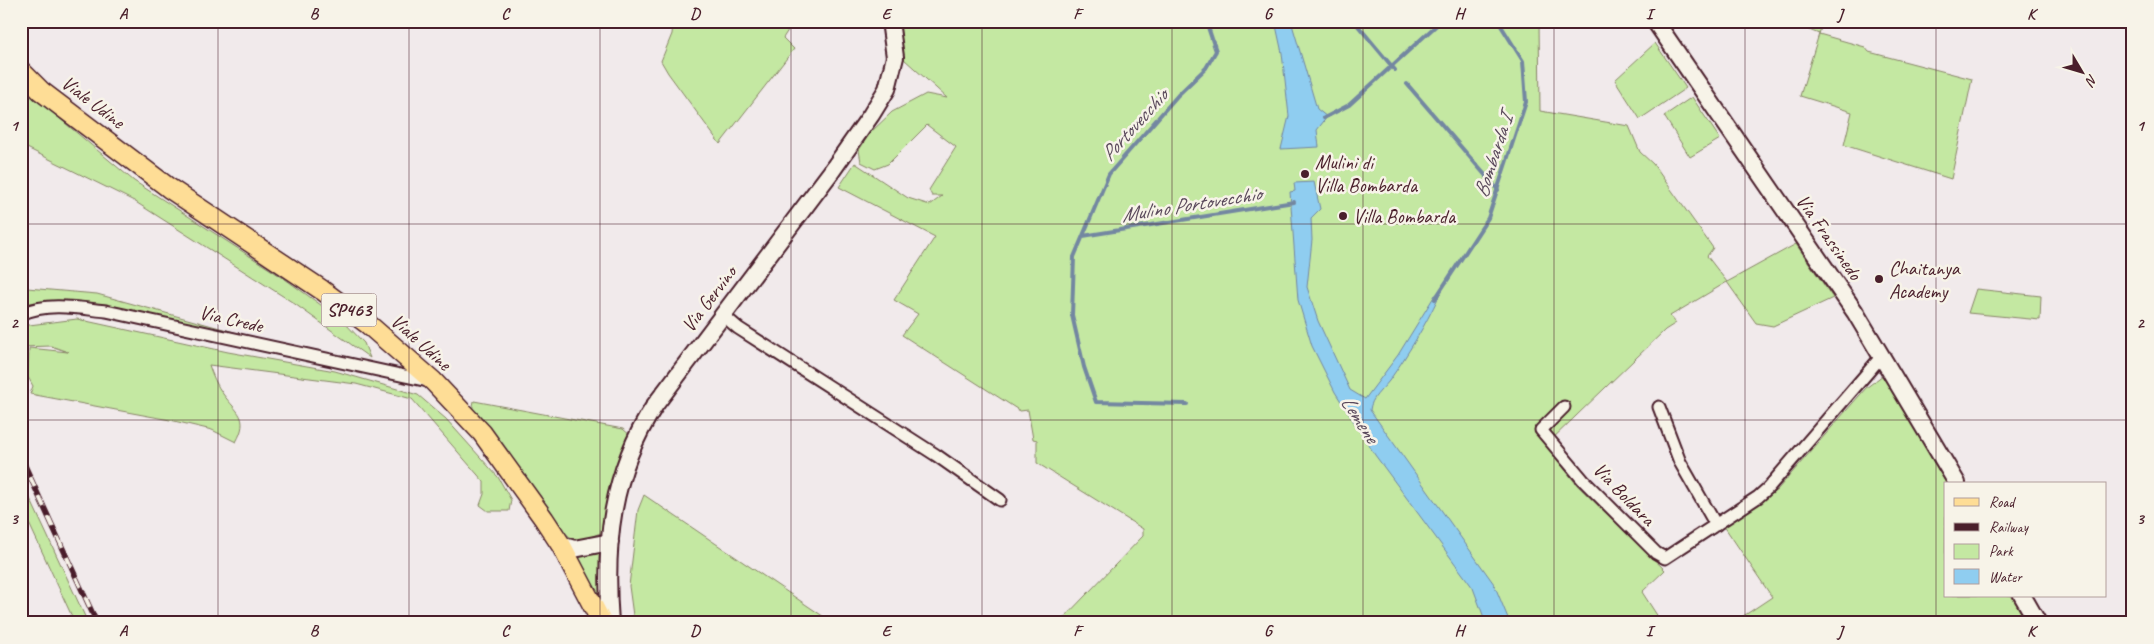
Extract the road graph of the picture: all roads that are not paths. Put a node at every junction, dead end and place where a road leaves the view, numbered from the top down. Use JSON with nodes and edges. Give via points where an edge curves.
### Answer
{"nodes":[{"id":1,"x":890,"y":21,"type":"edge"},
{"id":2,"x":1655,"y":21,"type":"edge"},
{"id":3,"x":21,"y":71,"type":"edge"},
{"id":4,"x":21,"y":314,"type":"edge"},
{"id":5,"x":723,"y":315,"type":"junction"},
{"id":6,"x":1881,"y":357,"type":"junction"},
{"id":7,"x":433,"y":381,"type":"junction"},
{"id":8,"x":1564,"y":407,"type":"dead end"},
{"id":9,"x":1659,"y":408,"type":"dead end"},
{"id":10,"x":1956,"y":482,"type":"edge"},
{"id":11,"x":1000,"y":500,"type":"dead end"},
{"id":12,"x":1716,"y":526,"type":"junction"},
{"id":13,"x":610,"y":542,"type":"junction"},
{"id":14,"x":561,"y":545,"type":"junction"},
{"id":15,"x":2023,"y":596,"type":"edge"},
{"id":16,"x":602,"y":623,"type":"edge"},
{"id":17,"x":610,"y":623,"type":"edge"},
{"id":18,"x":2038,"y":623,"type":"edge"}],
"edges":[{"from":1,"to":5,"type":"street","name":"Via Gervino","via":[[895,57],[886,89],[831,172]]},
{"from":2,"to":6,"type":"street","name":"Via Frassinedo","via":[[1854,312]]},
{"from":3,"to":7,"type":"main road","name":"Viale Udine","number":"SP463","via":[[41,91],[169,188],[369,325]]},
{"from":4,"to":7,"type":"street","name":"Via Crede","via":[[64,306],[106,311]]},
{"from":5,"to":11,"type":"street"},
{"from":5,"to":13,"type":"street","name":"Via Gervino","via":[[640,428],[622,476],[611,520]]},
{"from":6,"to":10,"type":"street","name":"Via Frassinedo"},
{"from":6,"to":12,"type":"street","name":"Via Boldara","via":[[1773,483]]},
{"from":7,"to":14,"type":"main road","name":"Viale Udine","number":"SP463","via":[[482,433]]},
{"from":8,"to":12,"type":"street","name":"Via Boldara","via":[[1542,430],[1584,481],[1661,558],[1669,557]]},
{"from":9,"to":12,"type":"street","via":[[1680,462]]},
{"from":13,"to":14,"type":"street","via":[[574,549]]},
{"from":13,"to":17,"type":"street","name":"Via Gervino"},
{"from":14,"to":16,"type":"main road","name":"Viale Udine","number":"SP463"},
{"from":15,"to":18,"type":"street"}]}
